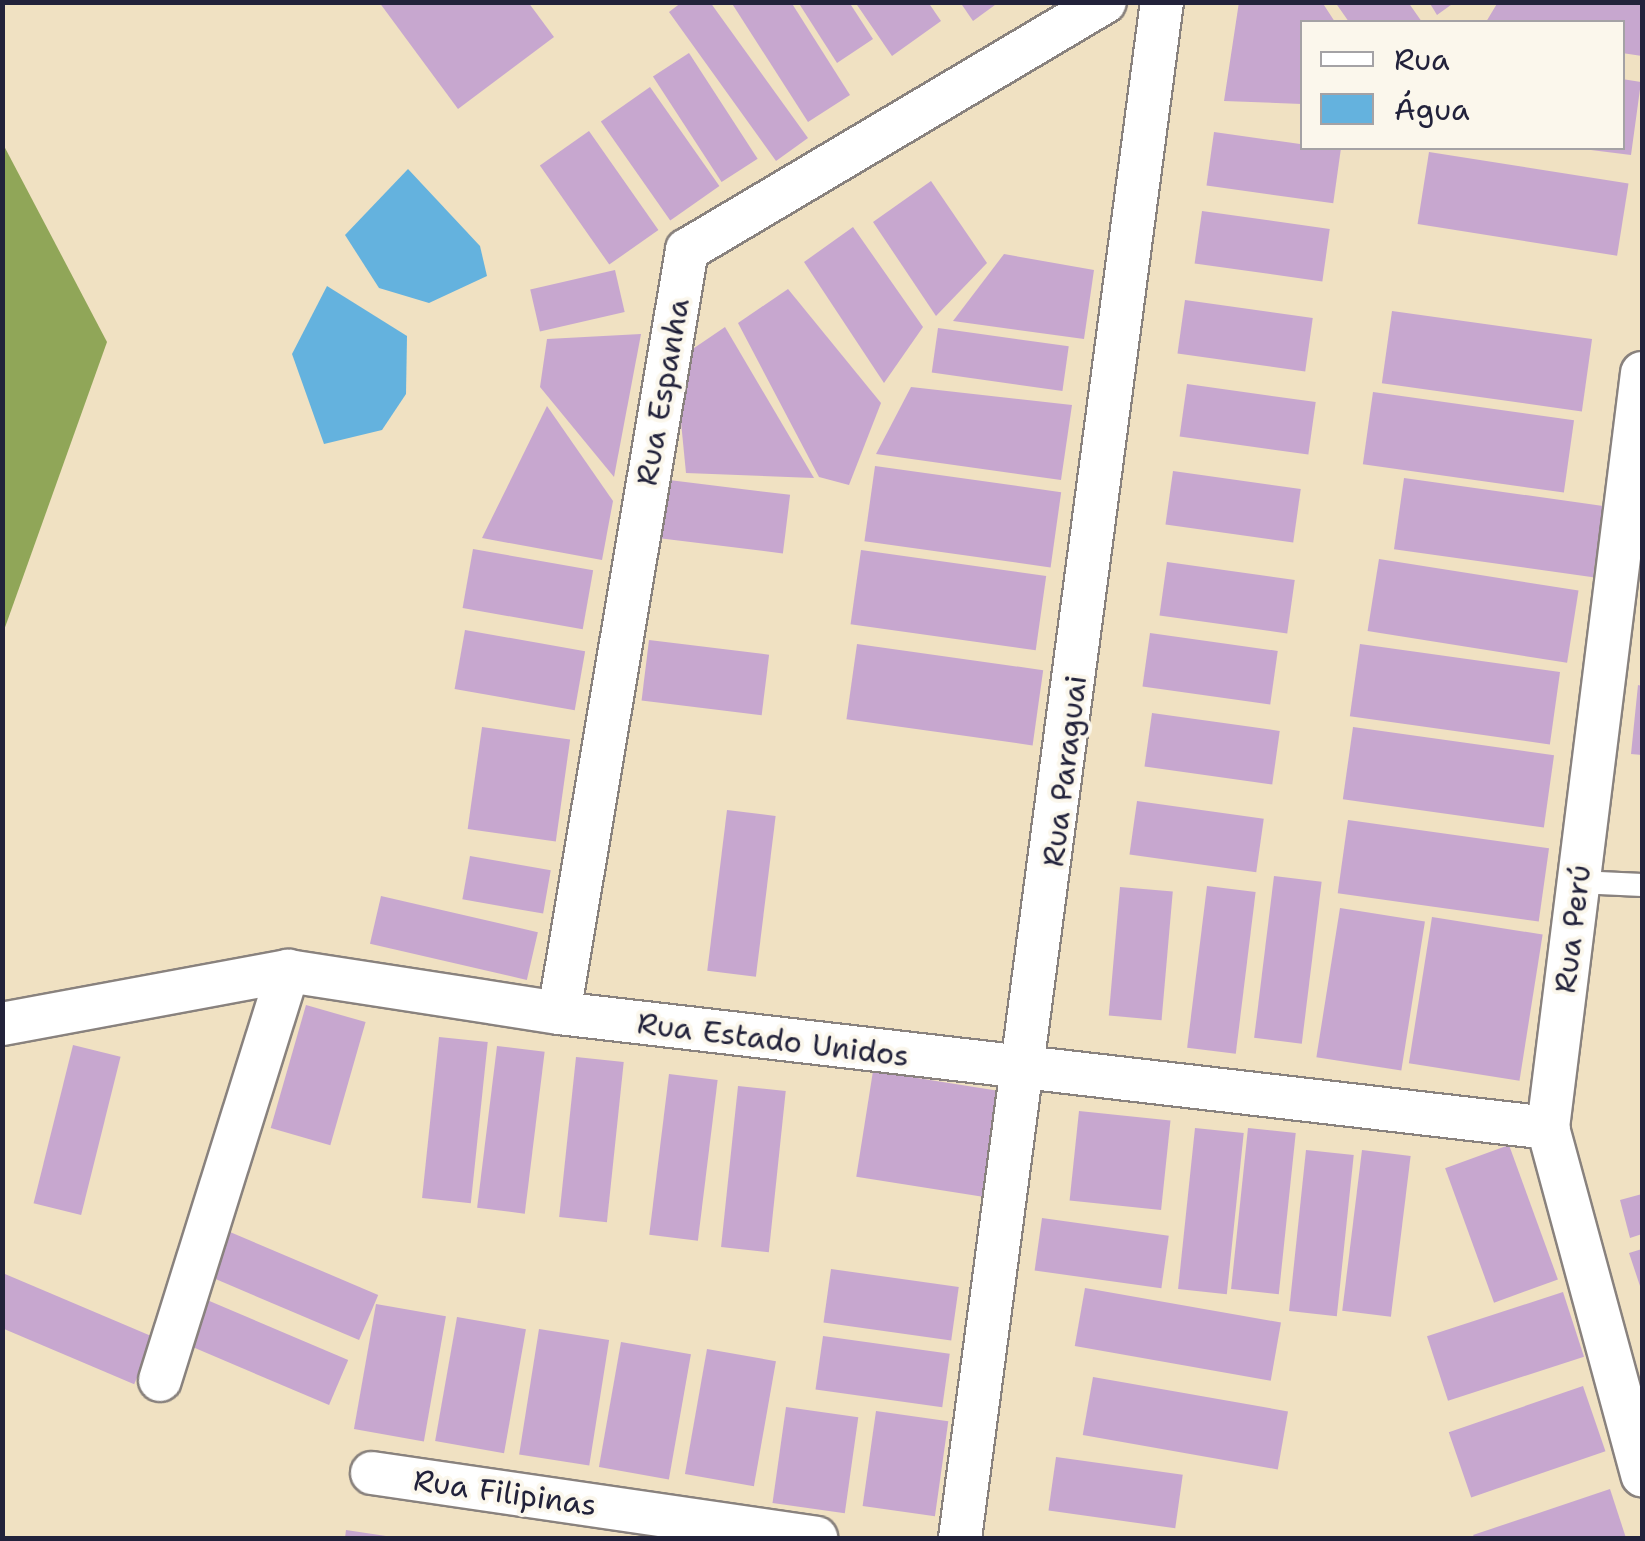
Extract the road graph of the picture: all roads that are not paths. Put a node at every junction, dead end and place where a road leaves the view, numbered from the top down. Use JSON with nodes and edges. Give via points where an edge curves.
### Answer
{"nodes":[{"id":1,"x":1105,"y":2,"type":"edge"},
{"id":2,"x":1162,"y":2,"type":"edge"},
{"id":3,"x":1642,"y":373,"type":"edge"},
{"id":4,"x":1578,"y":882,"type":"junction"},
{"id":5,"x":1642,"y":884,"type":"edge"},
{"id":6,"x":288,"y":970,"type":"junction"},
{"id":7,"x":559,"y":1013,"type":"junction"},
{"id":8,"x":2,"y":1024,"type":"edge"},
{"id":9,"x":1028,"y":1071,"type":"junction"},
{"id":10,"x":1548,"y":1128,"type":"junction"},
{"id":11,"x":160,"y":1380,"type":"dead end"},
{"id":12,"x":372,"y":1474,"type":"dead end"},
{"id":13,"x":1642,"y":1475,"type":"edge"},
{"id":14,"x":816,"y":1538,"type":"edge"},
{"id":15,"x":960,"y":1538,"type":"edge"}],
"edges":[{"from":1,"to":7,"type":"street","name":"Rua Espanha","via":[[687,250]]},
{"from":2,"to":9,"type":"street","name":"Rua Paraguai"},
{"from":3,"to":4,"type":"street","name":"Rua Perú"},
{"from":4,"to":5,"type":"lane"},
{"from":4,"to":10,"type":"street","name":"Rua Perú"},
{"from":6,"to":7,"type":"street","name":"Rua Estado Unidos"},
{"from":6,"to":8,"type":"street","name":"Rua Estado Unidos"},
{"from":6,"to":11,"type":"street"},
{"from":7,"to":9,"type":"street","name":"Rua Estado Unidos"},
{"from":9,"to":10,"type":"street","name":"Rua Estado Unidos"},
{"from":9,"to":15,"type":"street","name":"Rua Paraguai"},
{"from":10,"to":13,"type":"street","name":"Rua Perú"},
{"from":12,"to":14,"type":"street","name":"Rua Filipinas"}]}
